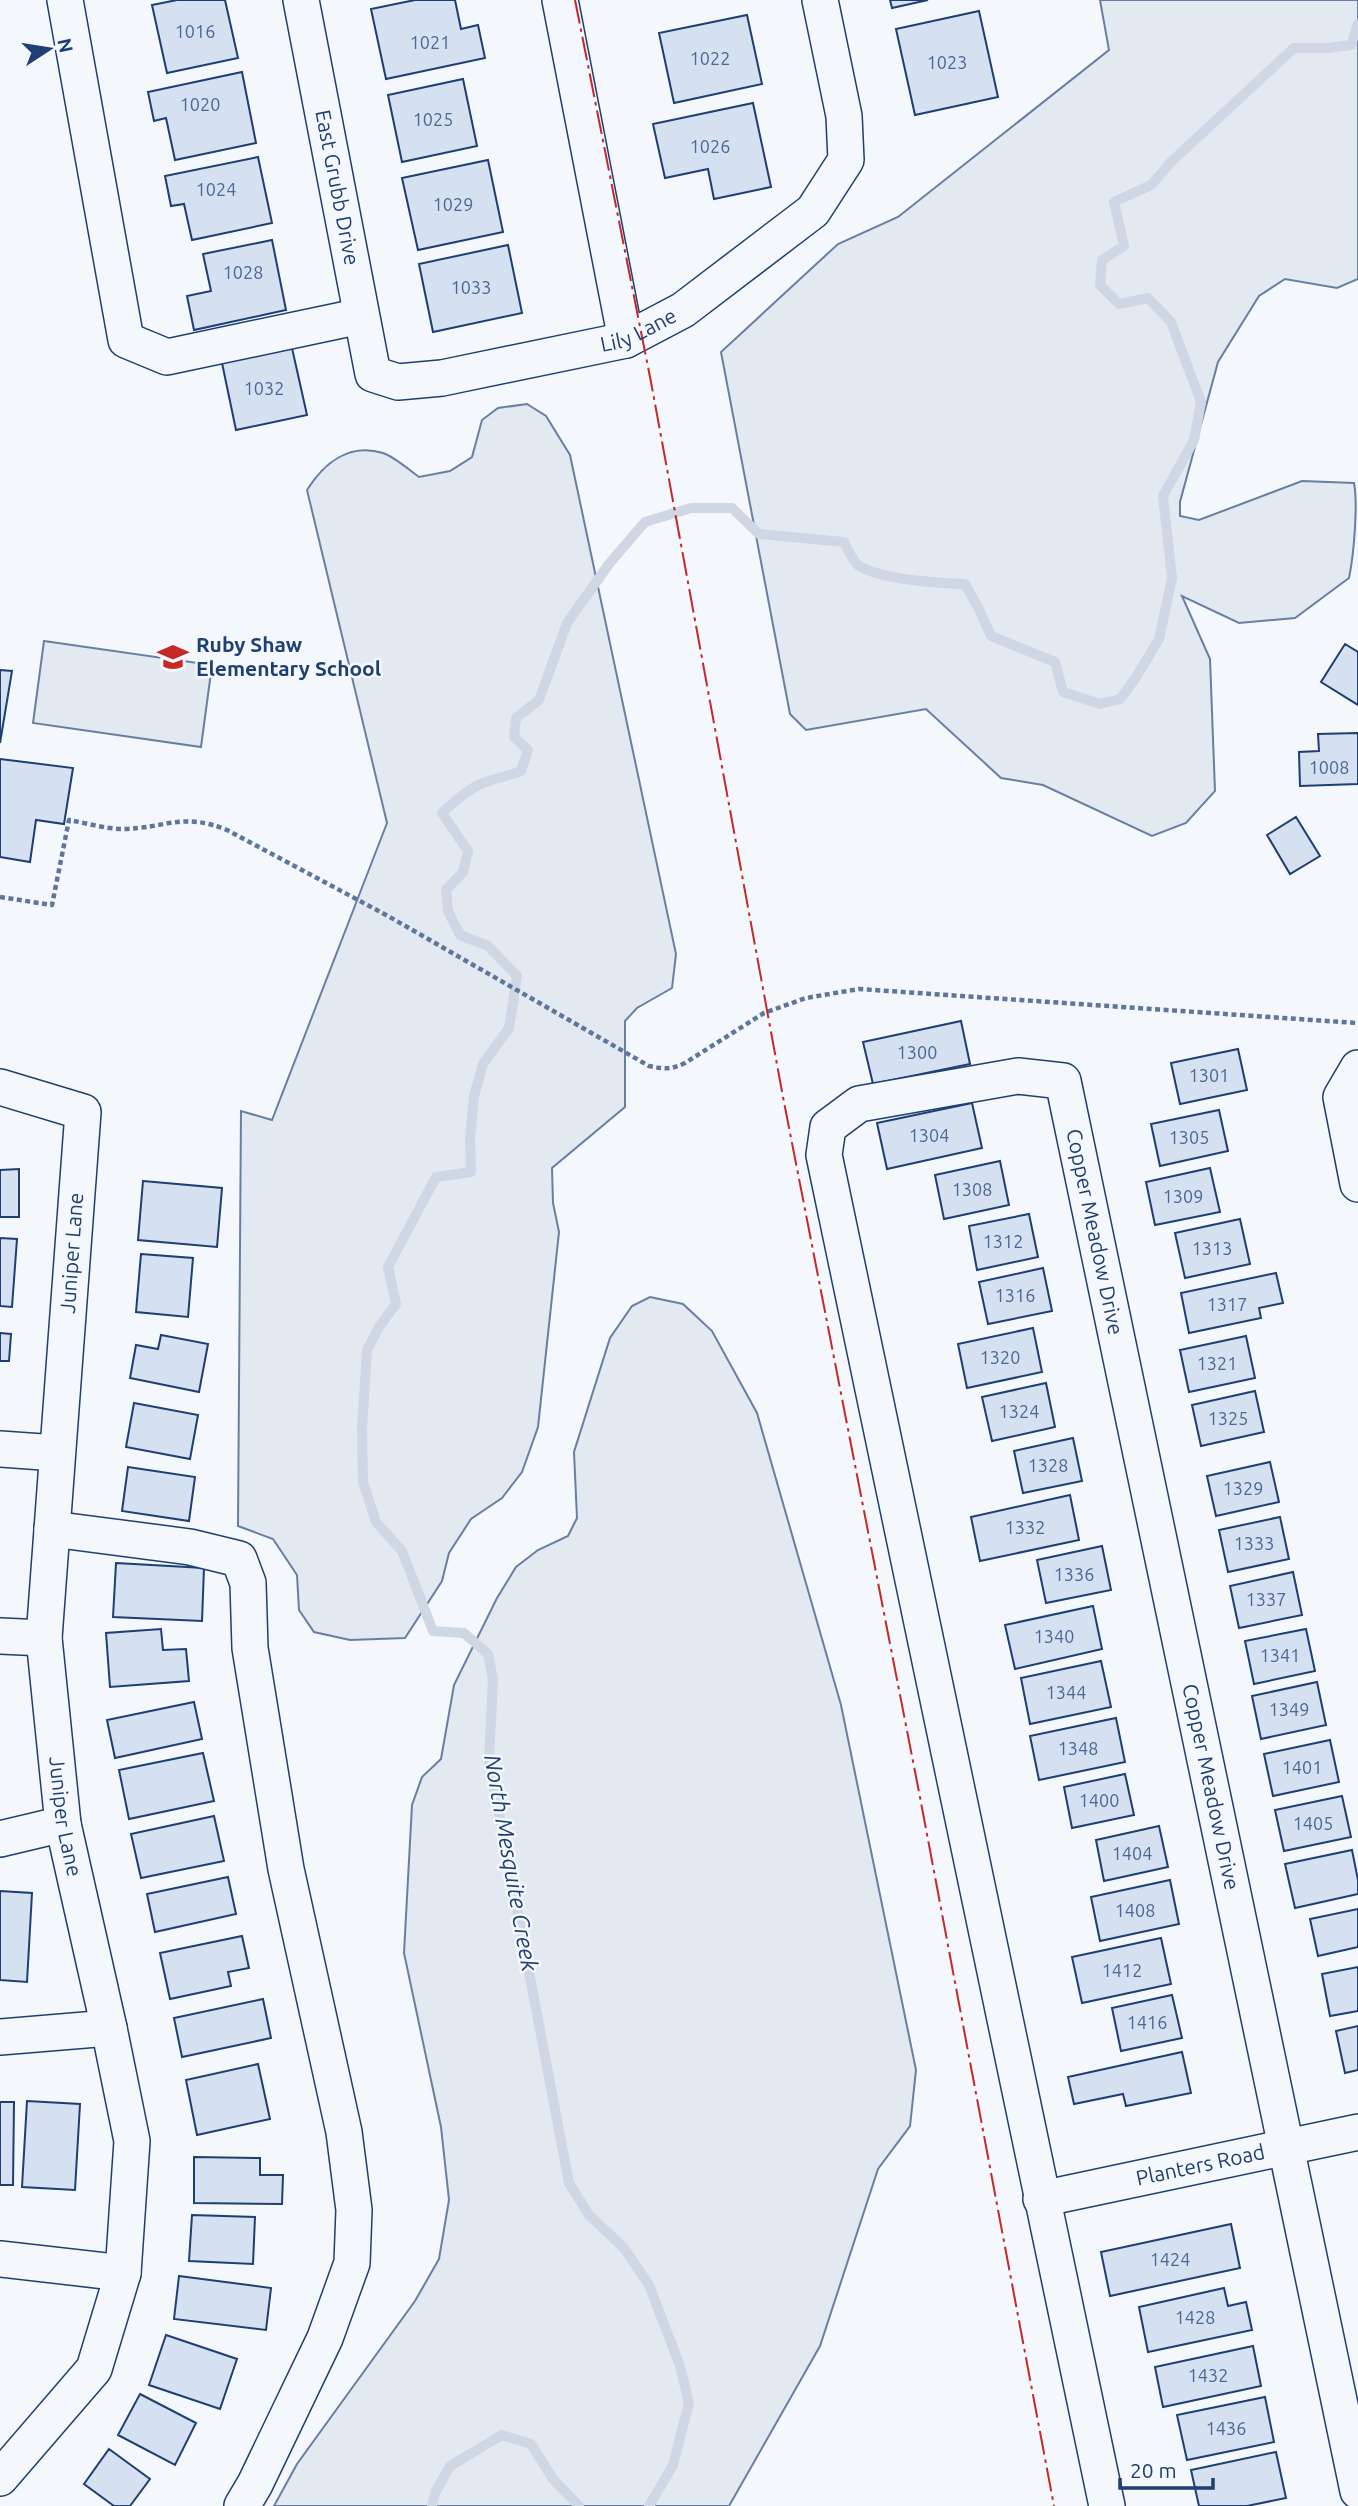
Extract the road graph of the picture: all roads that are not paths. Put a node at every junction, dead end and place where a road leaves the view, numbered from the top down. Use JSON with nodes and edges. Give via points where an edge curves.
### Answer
{"nodes":[{"id":1,"x":65,"y":0,"type":"edge"},
{"id":2,"x":301,"y":0,"type":"edge"},
{"id":3,"x":560,"y":0,"type":"edge"},
{"id":4,"x":820,"y":0,"type":"edge"},
{"id":5,"x":361,"y":317,"type":"junction"},
{"id":6,"x":626,"y":340,"type":"junction"},
{"id":7,"x":373,"y":374,"type":"joint"},
{"id":8,"x":1358,"y":1068,"type":"edge"},
{"id":9,"x":0,"y":1087,"type":"edge"},
{"id":10,"x":1358,"y":1184,"type":"edge"},
{"id":11,"x":0,"y":1449,"type":"edge"},
{"id":12,"x":57,"y":1452,"type":"junction"},
{"id":13,"x":52,"y":1529,"type":"junction"},
{"id":14,"x":0,"y":1636,"type":"edge"},
{"id":15,"x":44,"y":1638,"type":"junction"},
{"id":16,"x":63,"y":1824,"type":"junction"},
{"id":17,"x":0,"y":1839,"type":"edge"},
{"id":18,"x":110,"y":2028,"type":"junction"},
{"id":19,"x":0,"y":2037,"type":"edge"},
{"id":20,"x":1358,"y":2133,"type":"edge"},
{"id":21,"x":1287,"y":2148,"type":"junction"},
{"id":22,"x":1041,"y":2199,"type":"junction"},
{"id":23,"x":0,"y":2259,"type":"edge"},
{"id":24,"x":123,"y":2273,"type":"junction"},
{"id":25,"x":0,"y":2478,"type":"edge"},
{"id":26,"x":1358,"y":2491,"type":"edge"},
{"id":27,"x":242,"y":2506,"type":"edge"},
{"id":28,"x":1107,"y":2506,"type":"edge"}],
"edges":[{"from":1,"to":5,"type":"street","via":[[126,340],[167,356]]},
{"from":2,"to":5,"type":"street","name":"East Grubb Drive"},
{"from":3,"to":6,"type":"street"},
{"from":4,"to":6,"type":"street","name":"Lily Lane","via":[[844,116],[846,160],[813,211],[683,310]]},
{"from":5,"to":7,"type":"street","name":"East Grubb Drive"},
{"from":6,"to":7,"type":"street","name":"Lily Lane","via":[[442,378],[398,382]]},
{"from":8,"to":10,"type":"street","via":[[1341,1097]]},
{"from":9,"to":12,"type":"street","name":"Juniper Lane","via":[[83,1112]]},
{"from":11,"to":12,"type":"street"},
{"from":12,"to":13,"type":"street","name":"Juniper Lane"},
{"from":13,"to":15,"type":"street","name":"Juniper Lane"},
{"from":13,"to":27,"type":"street","via":[[190,1547],[239,1559],[248,1583],[250,1648],[286,1869],[344,2132],[354,2210],[352,2263],[329,2325]]},
{"from":14,"to":15,"type":"street"},
{"from":15,"to":16,"type":"street","name":"Juniper Lane"},
{"from":16,"to":17,"type":"street"},
{"from":16,"to":18,"type":"street","name":"Juniper Lane"},
{"from":18,"to":19,"type":"street"},
{"from":18,"to":24,"type":"street","name":"Juniper Lane","via":[[132,2141]]},
{"from":20,"to":21,"type":"street","name":"Planters Road"},
{"from":21,"to":22,"type":"street","name":"Planters Road"},
{"from":21,"to":22,"type":"street","name":"Copper Meadow Drive","via":[[1063,1081],[1018,1076],[859,1104],[828,1127],[824,1156]]},
{"from":21,"to":26,"type":"street","name":"Copper Meadow Drive"},
{"from":22,"to":28,"type":"street"},
{"from":23,"to":24,"type":"street"},
{"from":24,"to":25,"type":"street","name":"Juniper Lane","via":[[94,2369]]}]}
